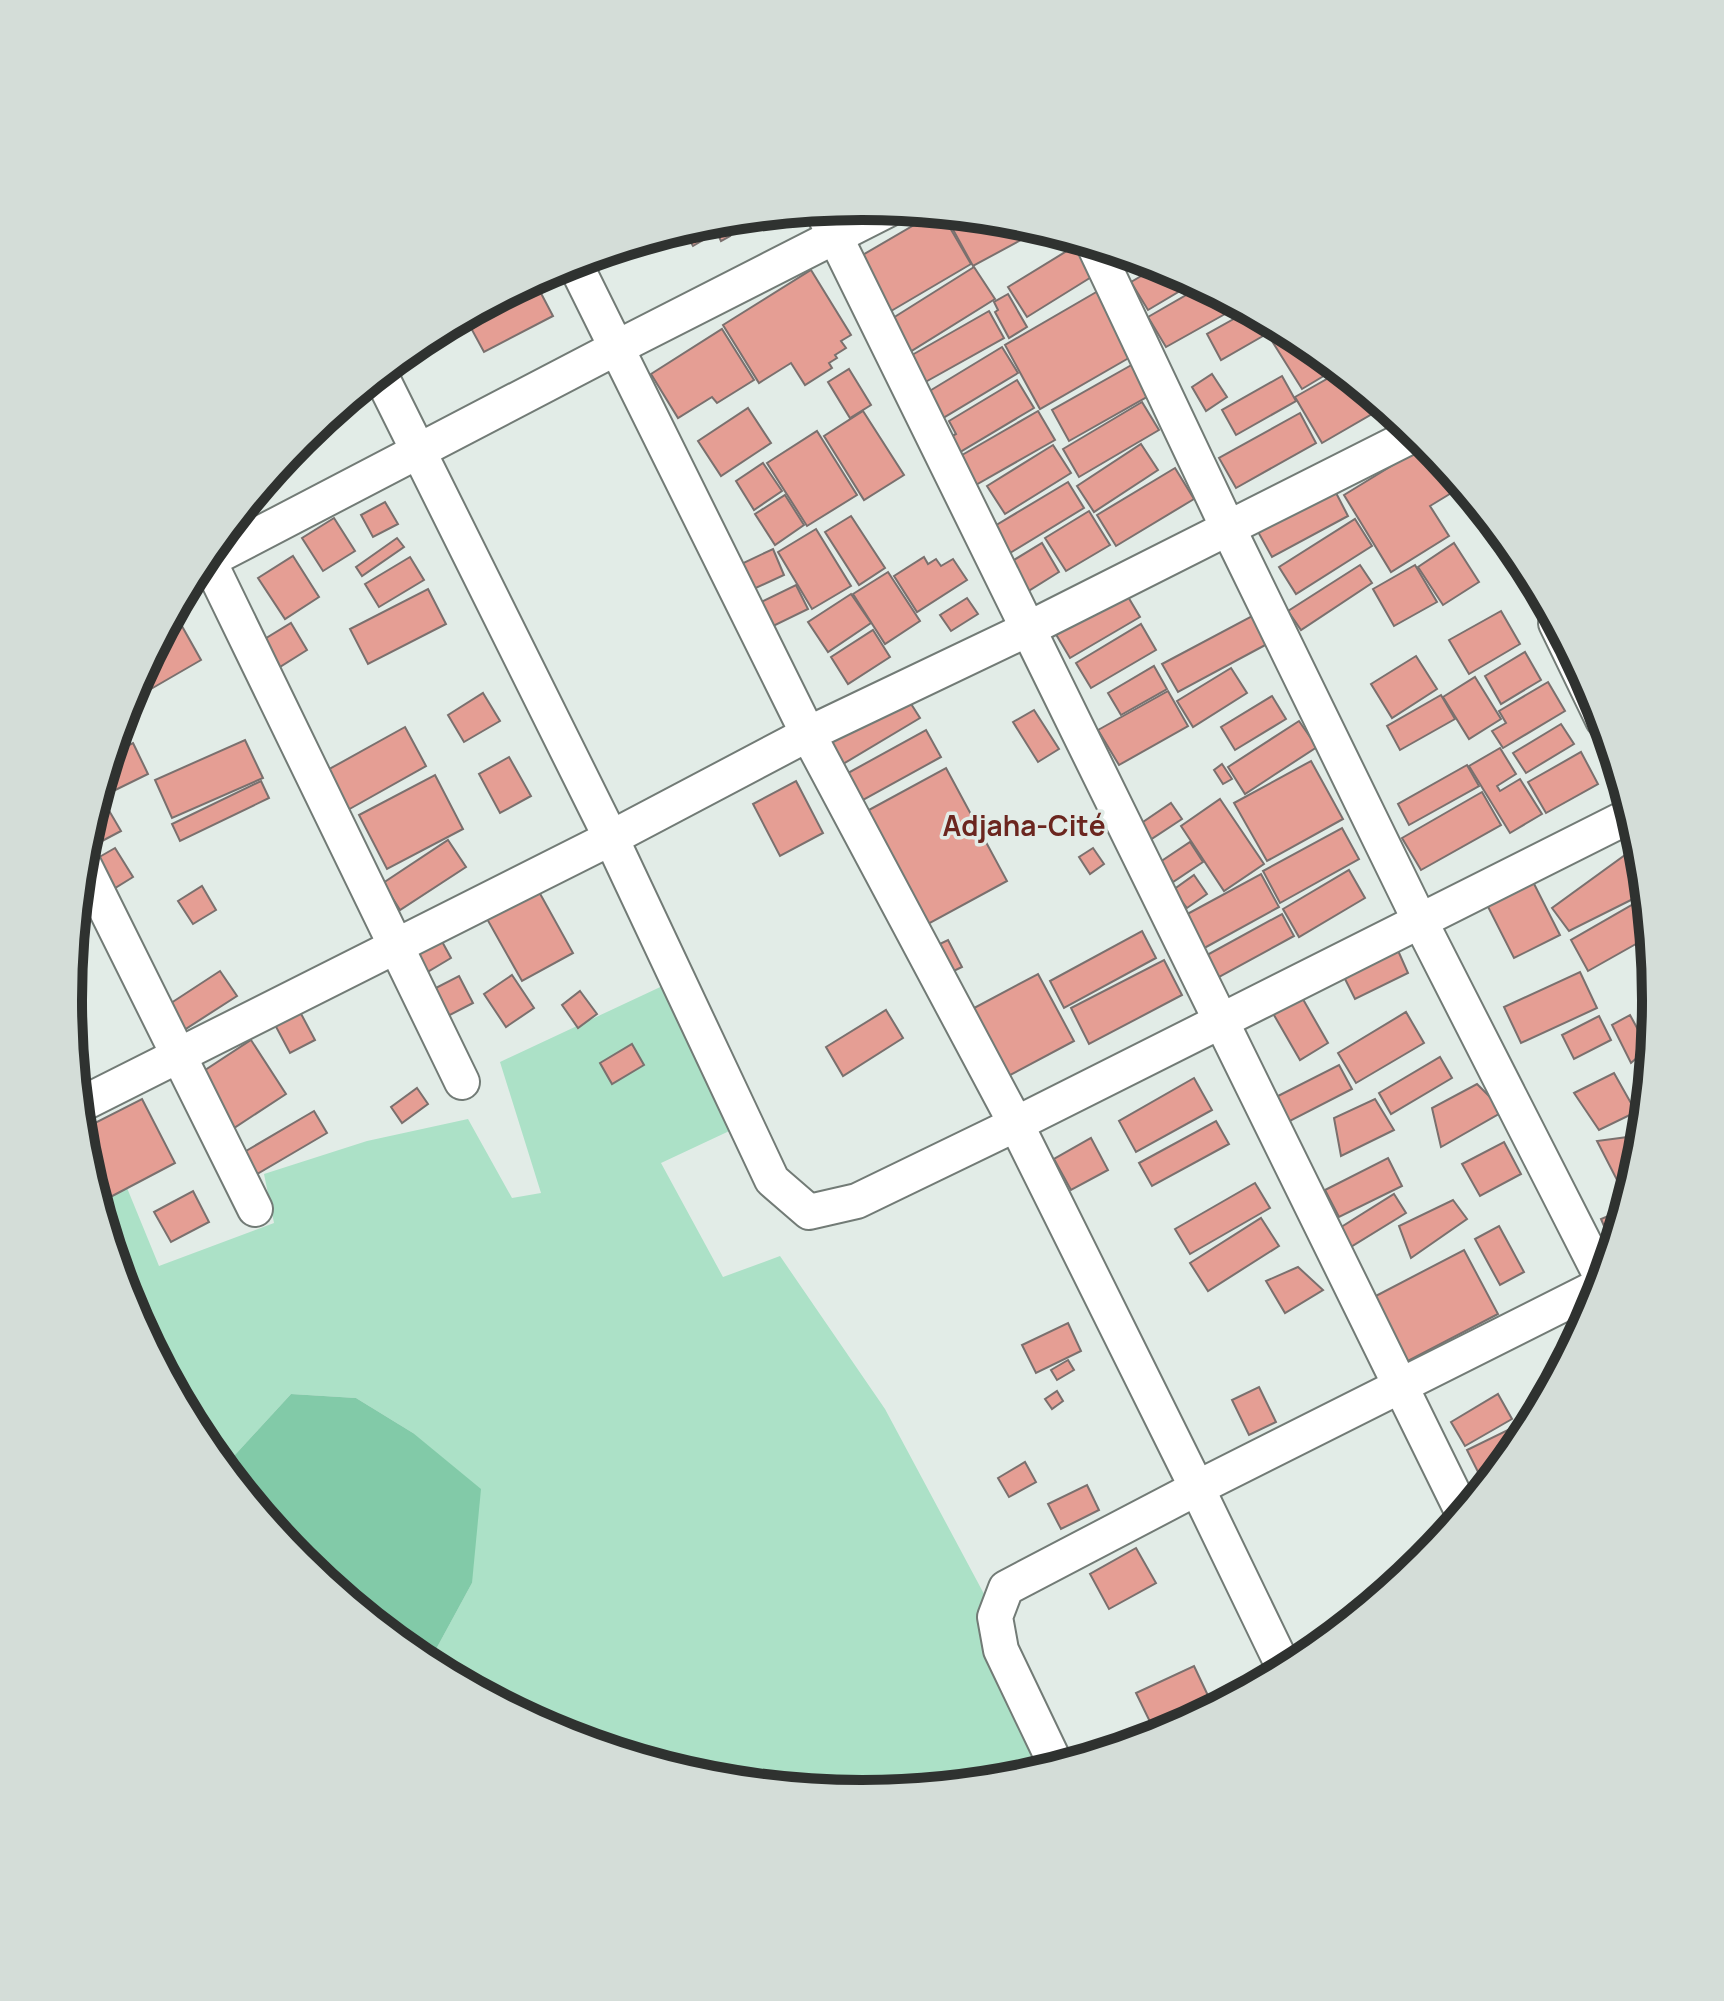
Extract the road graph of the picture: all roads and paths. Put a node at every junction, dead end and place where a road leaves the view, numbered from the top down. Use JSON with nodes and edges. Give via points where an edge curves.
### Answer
{"nodes":[{"id":1,"x":828,"y":224,"type":"edge"},
{"id":2,"x":1100,"y":258,"type":"edge"},
{"id":3,"x":580,"y":274,"type":"edge"},
{"id":4,"x":616,"y":348,"type":"junction"},
{"id":5,"x":385,"y":384,"type":"edge"},
{"id":6,"x":1404,"y":440,"type":"edge"},
{"id":7,"x":419,"y":452,"type":"junction"},
{"id":8,"x":1228,"y":528,"type":"junction"},
{"id":9,"x":225,"y":550,"type":"edge"},
{"id":10,"x":210,"y":572,"type":"edge"},
{"id":11,"x":1028,"y":629,"type":"junction"},
{"id":12,"x":808,"y":734,"type":"junction"},
{"id":13,"x":1620,"y":820,"type":"edge"},
{"id":14,"x":611,"y":838,"type":"junction"},
{"id":15,"x":92,"y":881,"type":"edge"},
{"id":16,"x":1420,"y":921,"type":"junction"},
{"id":17,"x":396,"y":946,"type":"junction"},
{"id":18,"x":1221,"y":1020,"type":"junction"},
{"id":19,"x":179,"y":1056,"type":"junction"},
{"id":20,"x":462,"y":1082,"type":"dead end"},
{"id":21,"x":89,"y":1101,"type":"edge"},
{"id":22,"x":1016,"y":1124,"type":"junction"},
{"id":23,"x":255,"y":1209,"type":"dead end"},
{"id":24,"x":1595,"y":1268,"type":"edge"},
{"id":25,"x":1586,"y":1290,"type":"edge"},
{"id":26,"x":1401,"y":1387,"type":"junction"},
{"id":27,"x":1197,"y":1488,"type":"junction"},
{"id":28,"x":1458,"y":1503,"type":"edge"},
{"id":29,"x":1280,"y":1659,"type":"edge"},
{"id":30,"x":1052,"y":1757,"type":"edge"}],
"edges":[{"from":1,"to":4,"type":"street"},
{"from":1,"to":11,"type":"street"},
{"from":2,"to":8,"type":"street"},
{"from":3,"to":4,"type":"street"},
{"from":4,"to":7,"type":"street"},
{"from":4,"to":12,"type":"street"},
{"from":5,"to":7,"type":"street"},
{"from":6,"to":8,"type":"street"},
{"from":7,"to":9,"type":"street"},
{"from":7,"to":14,"type":"street"},
{"from":8,"to":11,"type":"street"},
{"from":8,"to":16,"type":"street"},
{"from":10,"to":17,"type":"street"},
{"from":11,"to":12,"type":"street"},
{"from":11,"to":18,"type":"street"},
{"from":12,"to":14,"type":"street"},
{"from":12,"to":22,"type":"street"},
{"from":13,"to":16,"type":"street"},
{"from":14,"to":17,"type":"street"},
{"from":14,"to":22,"type":"street","via":[[772,1180],[809,1212],[857,1201]]},
{"from":15,"to":19,"type":"street"},
{"from":16,"to":18,"type":"street"},
{"from":16,"to":24,"type":"street"},
{"from":17,"to":19,"type":"street"},
{"from":17,"to":20,"type":"street"},
{"from":18,"to":22,"type":"street"},
{"from":18,"to":26,"type":"street"},
{"from":19,"to":21,"type":"street"},
{"from":19,"to":23,"type":"street"},
{"from":22,"to":27,"type":"street"},
{"from":25,"to":26,"type":"street"},
{"from":26,"to":27,"type":"street"},
{"from":26,"to":28,"type":"street"},
{"from":27,"to":29,"type":"street"},
{"from":27,"to":30,"type":"street","via":[[1006,1588],[995,1617],[1001,1650]]}]}
